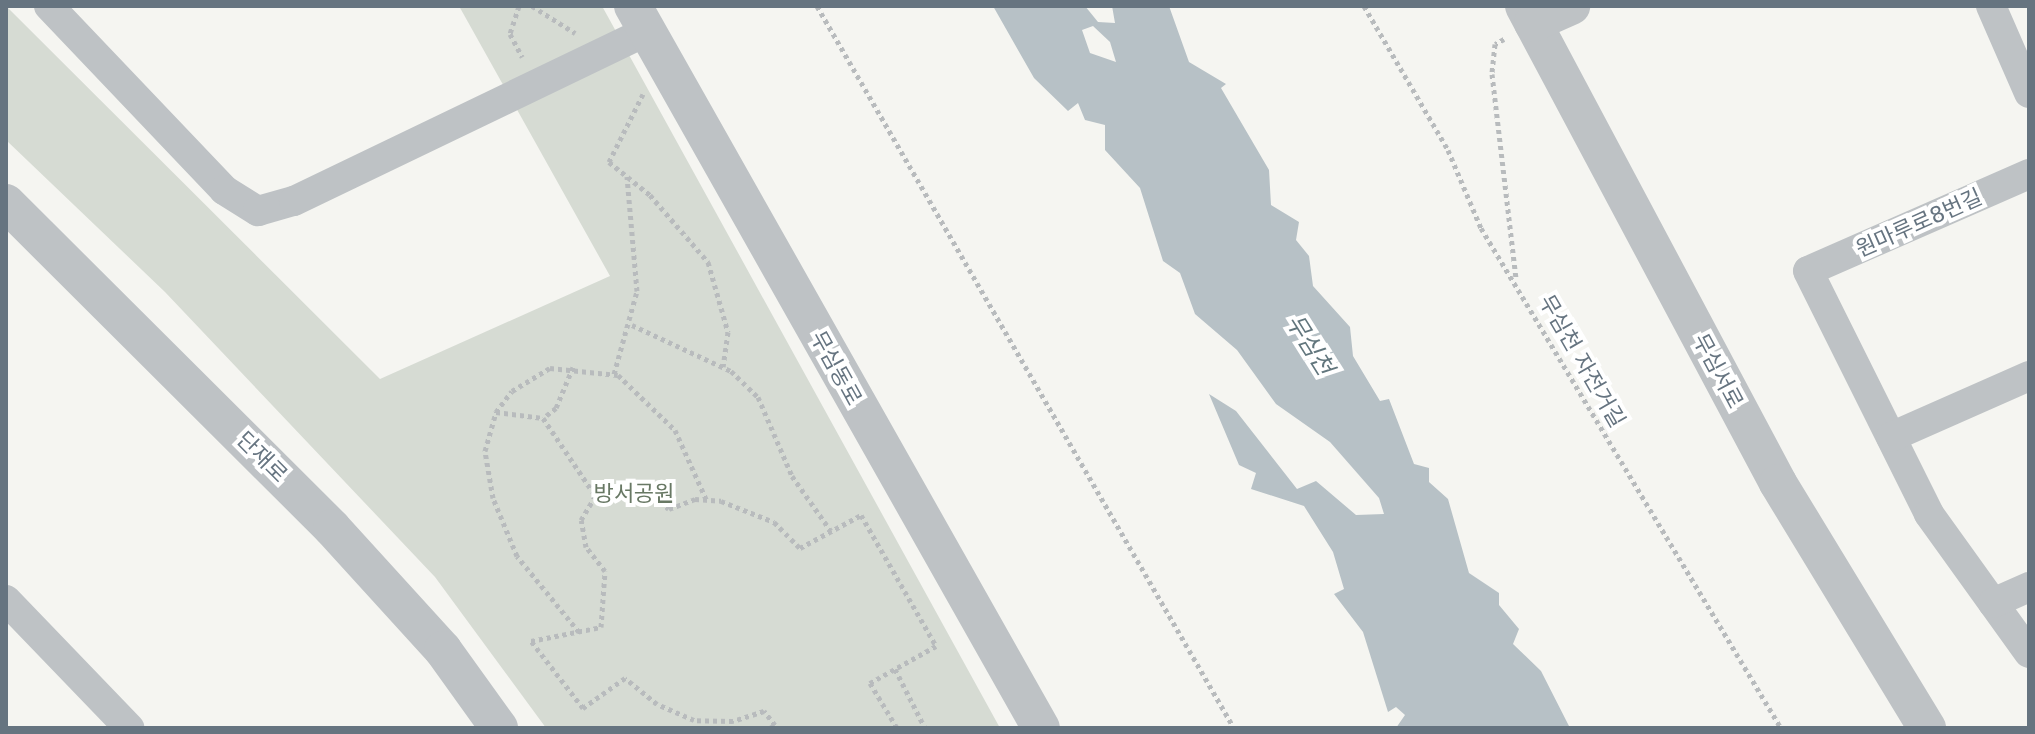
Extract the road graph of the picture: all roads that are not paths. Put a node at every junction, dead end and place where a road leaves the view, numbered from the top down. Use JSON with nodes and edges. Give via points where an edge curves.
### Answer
{"nodes":[{"id":1,"x":49,"y":6,"type":"edge"},
{"id":2,"x":1571,"y":6,"type":"edge"},
{"id":3,"x":1991,"y":6,"type":"edge"},
{"id":4,"x":1528,"y":14,"type":"edge"},
{"id":5,"x":640,"y":19,"type":"edge"},
{"id":6,"x":2029,"y":93,"type":"edge"},
{"id":7,"x":2029,"y":174,"type":"edge"},
{"id":8,"x":6,"y":203,"type":"edge"},
{"id":9,"x":2029,"y":376,"type":"edge"},
{"id":10,"x":1891,"y":437,"type":"junction"},
{"id":11,"x":2029,"y":587,"type":"edge"},
{"id":12,"x":6,"y":600,"type":"edge"},
{"id":13,"x":1993,"y":603,"type":"junction"},
{"id":14,"x":2029,"y":653,"type":"edge"},
{"id":15,"x":129,"y":728,"type":"edge"},
{"id":16,"x":499,"y":728,"type":"edge"},
{"id":17,"x":1041,"y":728,"type":"edge"},
{"id":18,"x":1927,"y":728,"type":"edge"}],
"edges":[{"from":1,"to":5,"type":"street","via":[[224,190],[258,211],[294,201],[598,54]]},
{"from":2,"to":4,"type":"street"},
{"from":3,"to":6,"type":"street"},
{"from":4,"to":18,"type":"street","name":"무심서로","via":[[1778,483]]},
{"from":5,"to":17,"type":"street","name":"무심동로"},
{"from":7,"to":10,"type":"street","name":"원마루로8번길","via":[[1808,271]]},
{"from":8,"to":16,"type":"street","name":"단재로","via":[[332,528],[443,650]]},
{"from":9,"to":10,"type":"street"},
{"from":10,"to":13,"type":"street","via":[[1929,514]]},
{"from":11,"to":13,"type":"street"},
{"from":12,"to":15,"type":"street"},
{"from":13,"to":14,"type":"street"}]}
